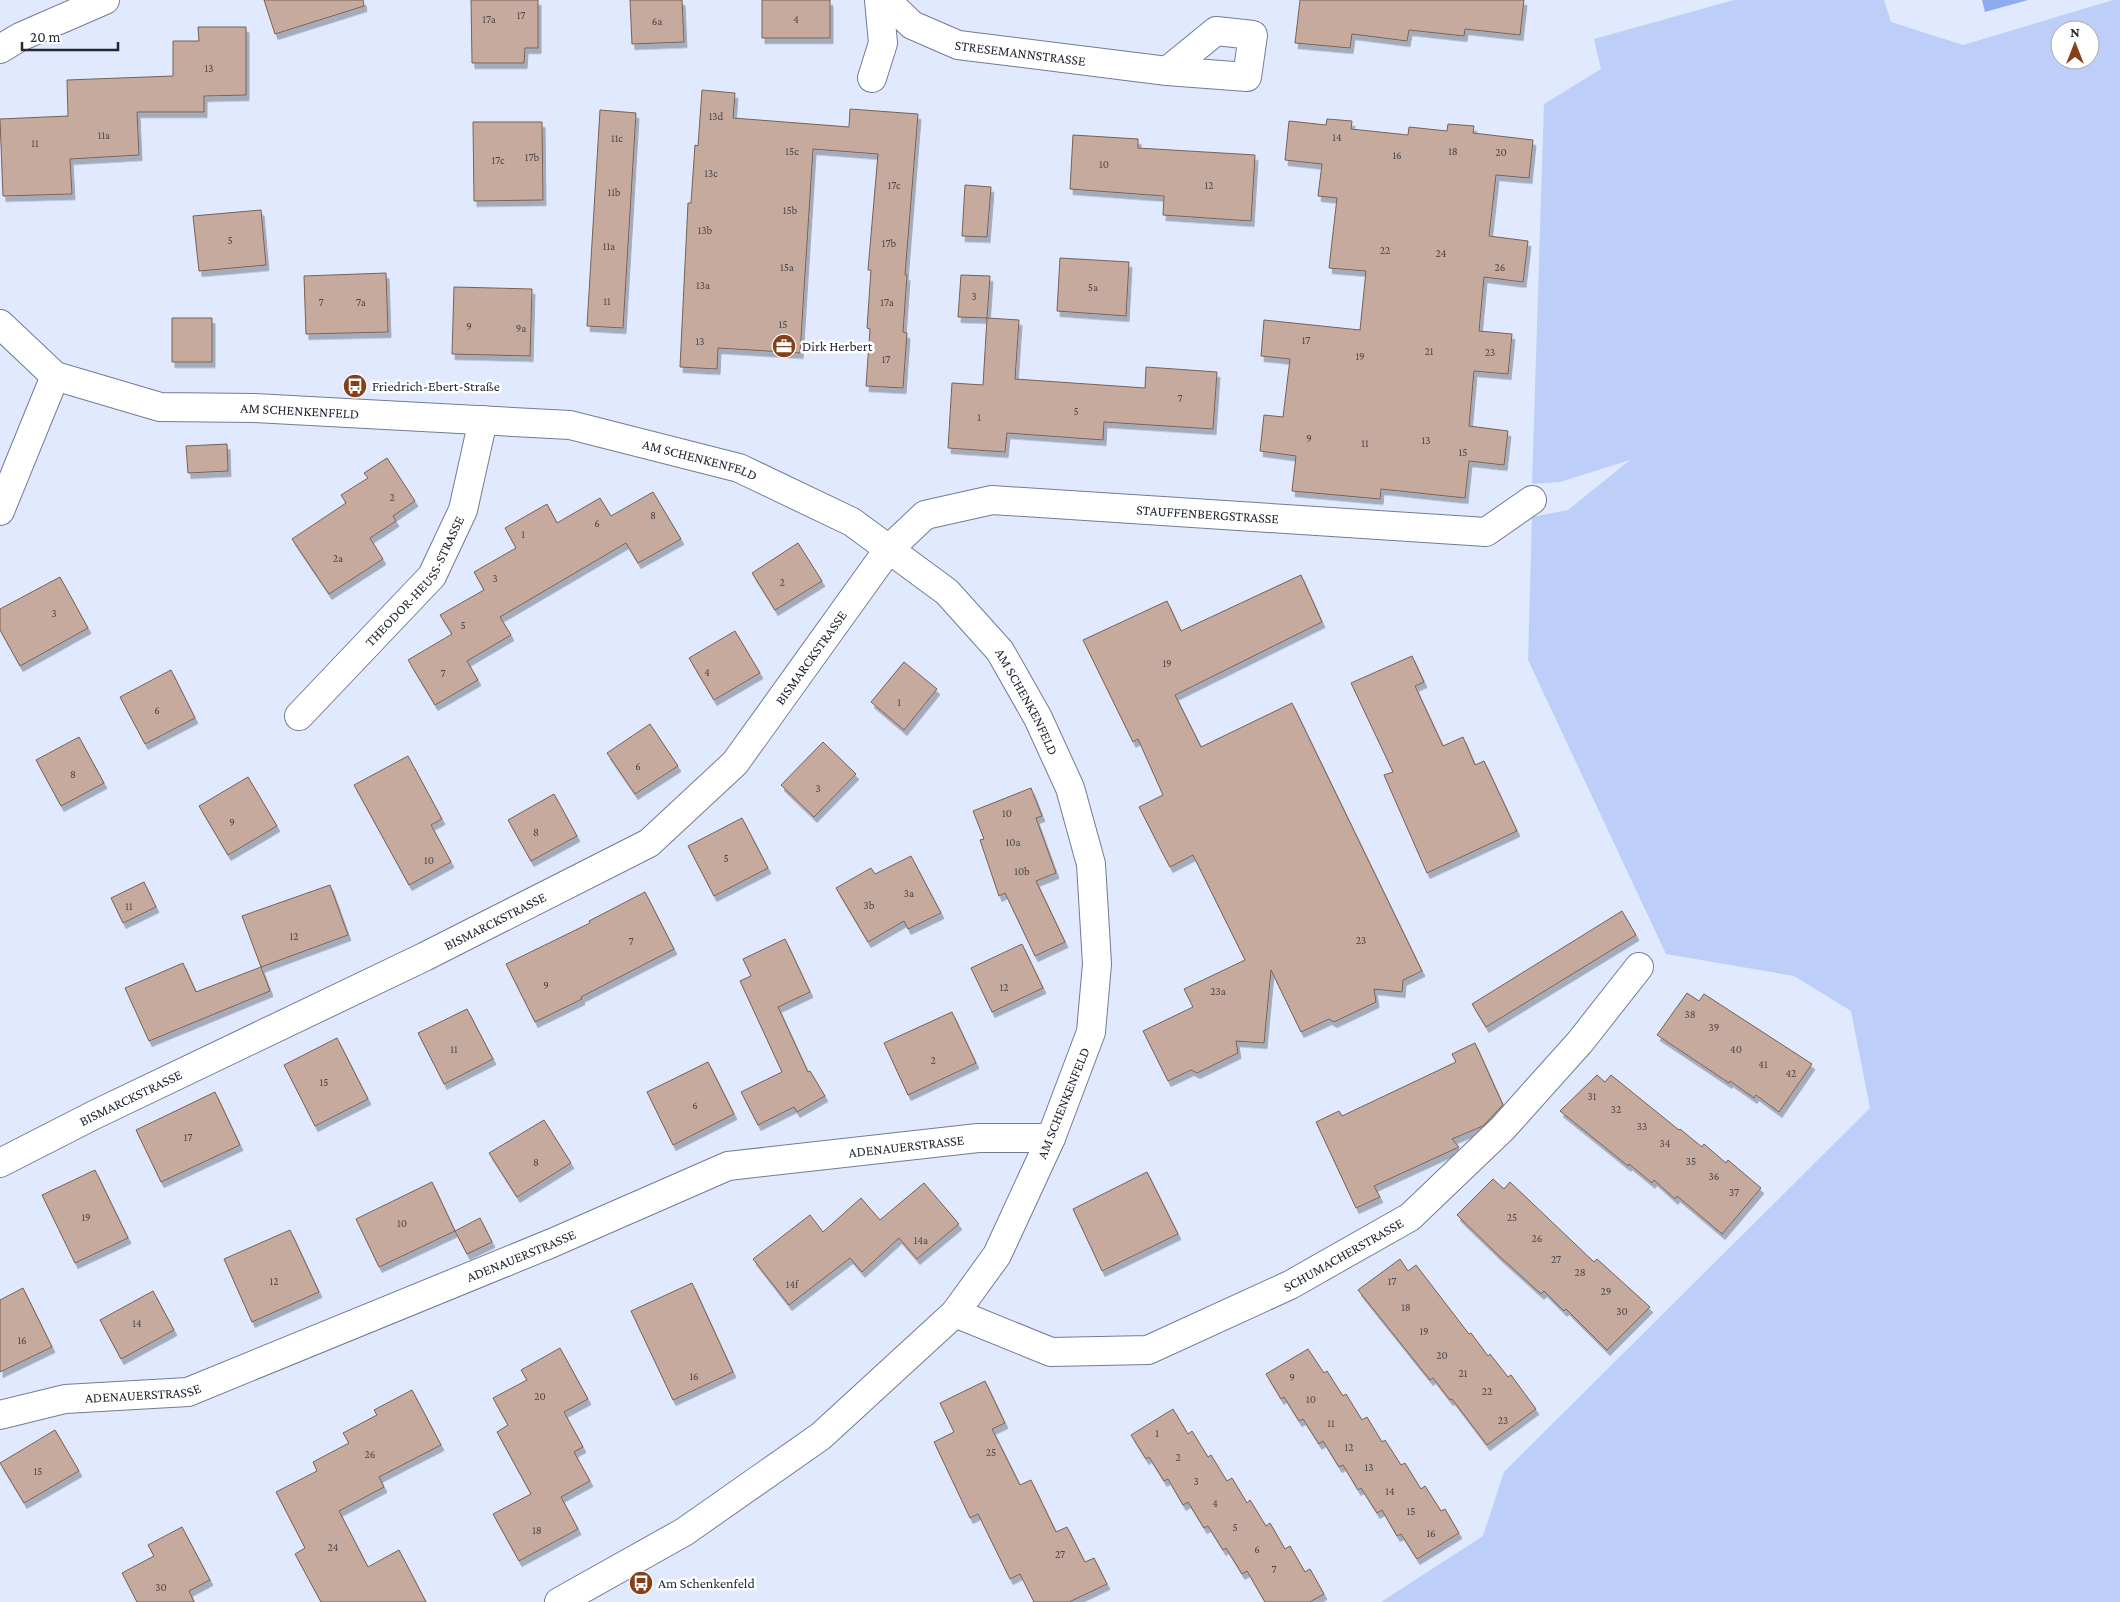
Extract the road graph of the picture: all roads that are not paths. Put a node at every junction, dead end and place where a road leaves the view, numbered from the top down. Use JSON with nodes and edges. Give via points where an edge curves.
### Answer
{"nodes":[{"id":1,"x":105,"y":0,"type":"edge"},
{"id":2,"x":879,"y":0,"type":"edge"},
{"id":3,"x":886,"y":0,"type":"edge"},
{"id":4,"x":0,"y":48,"type":"edge"},
{"id":5,"x":1167,"y":71,"type":"dead end"},
{"id":6,"x":872,"y":78,"type":"dead end"},
{"id":7,"x":0,"y":324,"type":"edge"},
{"id":8,"x":55,"y":376,"type":"junction"},
{"id":9,"x":483,"y":420,"type":"junction"},
{"id":10,"x":1532,"y":500,"type":"dead end"},
{"id":11,"x":0,"y":510,"type":"edge"},
{"id":12,"x":888,"y":550,"type":"junction"},
{"id":13,"x":299,"y":716,"type":"dead end"},
{"id":14,"x":1640,"y":967,"type":"dead end"},
{"id":15,"x":1051,"y":1138,"type":"junction"},
{"id":16,"x":0,"y":1163,"type":"edge"},
{"id":17,"x":955,"y":1313,"type":"junction"},
{"id":18,"x":0,"y":1415,"type":"edge"},
{"id":19,"x":559,"y":1602,"type":"edge"}],
"edges":[{"from":1,"to":4,"type":"street"},
{"from":2,"to":6,"type":"street","via":[[883,43]]},
{"from":3,"to":5,"type":"street","name":"STRESEMANNSTRASSE","via":[[912,25],[958,45]]},
{"from":7,"to":8,"type":"street","name":"AM SCHENKENFELD"},
{"from":8,"to":9,"type":"street","name":"AM SCHENKENFELD","via":[[160,407],[254,408]]},
{"from":8,"to":11,"type":"street"},
{"from":9,"to":12,"type":"street","name":"AM SCHENKENFELD","via":[[570,425],[739,468],[852,522]]},
{"from":9,"to":13,"type":"street","name":"THEODOR-HEUSS-STRASSE","via":[[463,510],[432,576]]},
{"from":10,"to":12,"type":"street","name":"STAUFFENBERGSTRASSE","via":[[1486,532],[992,500],[924,515]]},
{"from":12,"to":15,"type":"street","name":"AM SCHENKENFELD","via":[[947,592],[1000,651],[1038,718],[1079,814],[1092,864],[1097,964],[1091,1032]]},
{"from":12,"to":16,"type":"street","name":"BISMARCKSTRASSE","via":[[735,763],[649,843],[424,957]]},
{"from":14,"to":17,"type":"street","name":"SCHUMACHERSTRASSE","via":[[1580,1042],[1504,1128],[1410,1217],[1290,1285],[1148,1350],[1050,1352]]},
{"from":15,"to":17,"type":"street","name":"AM SCHENKENFELD","via":[[997,1255]]},
{"from":15,"to":18,"type":"street","name":"ADENAUERSTRASSE","via":[[978,1138],[728,1166],[552,1243],[188,1392],[65,1399]]},
{"from":17,"to":19,"type":"street","name":"AM SCHENKENFELD","via":[[821,1436],[684,1532]]}]}
